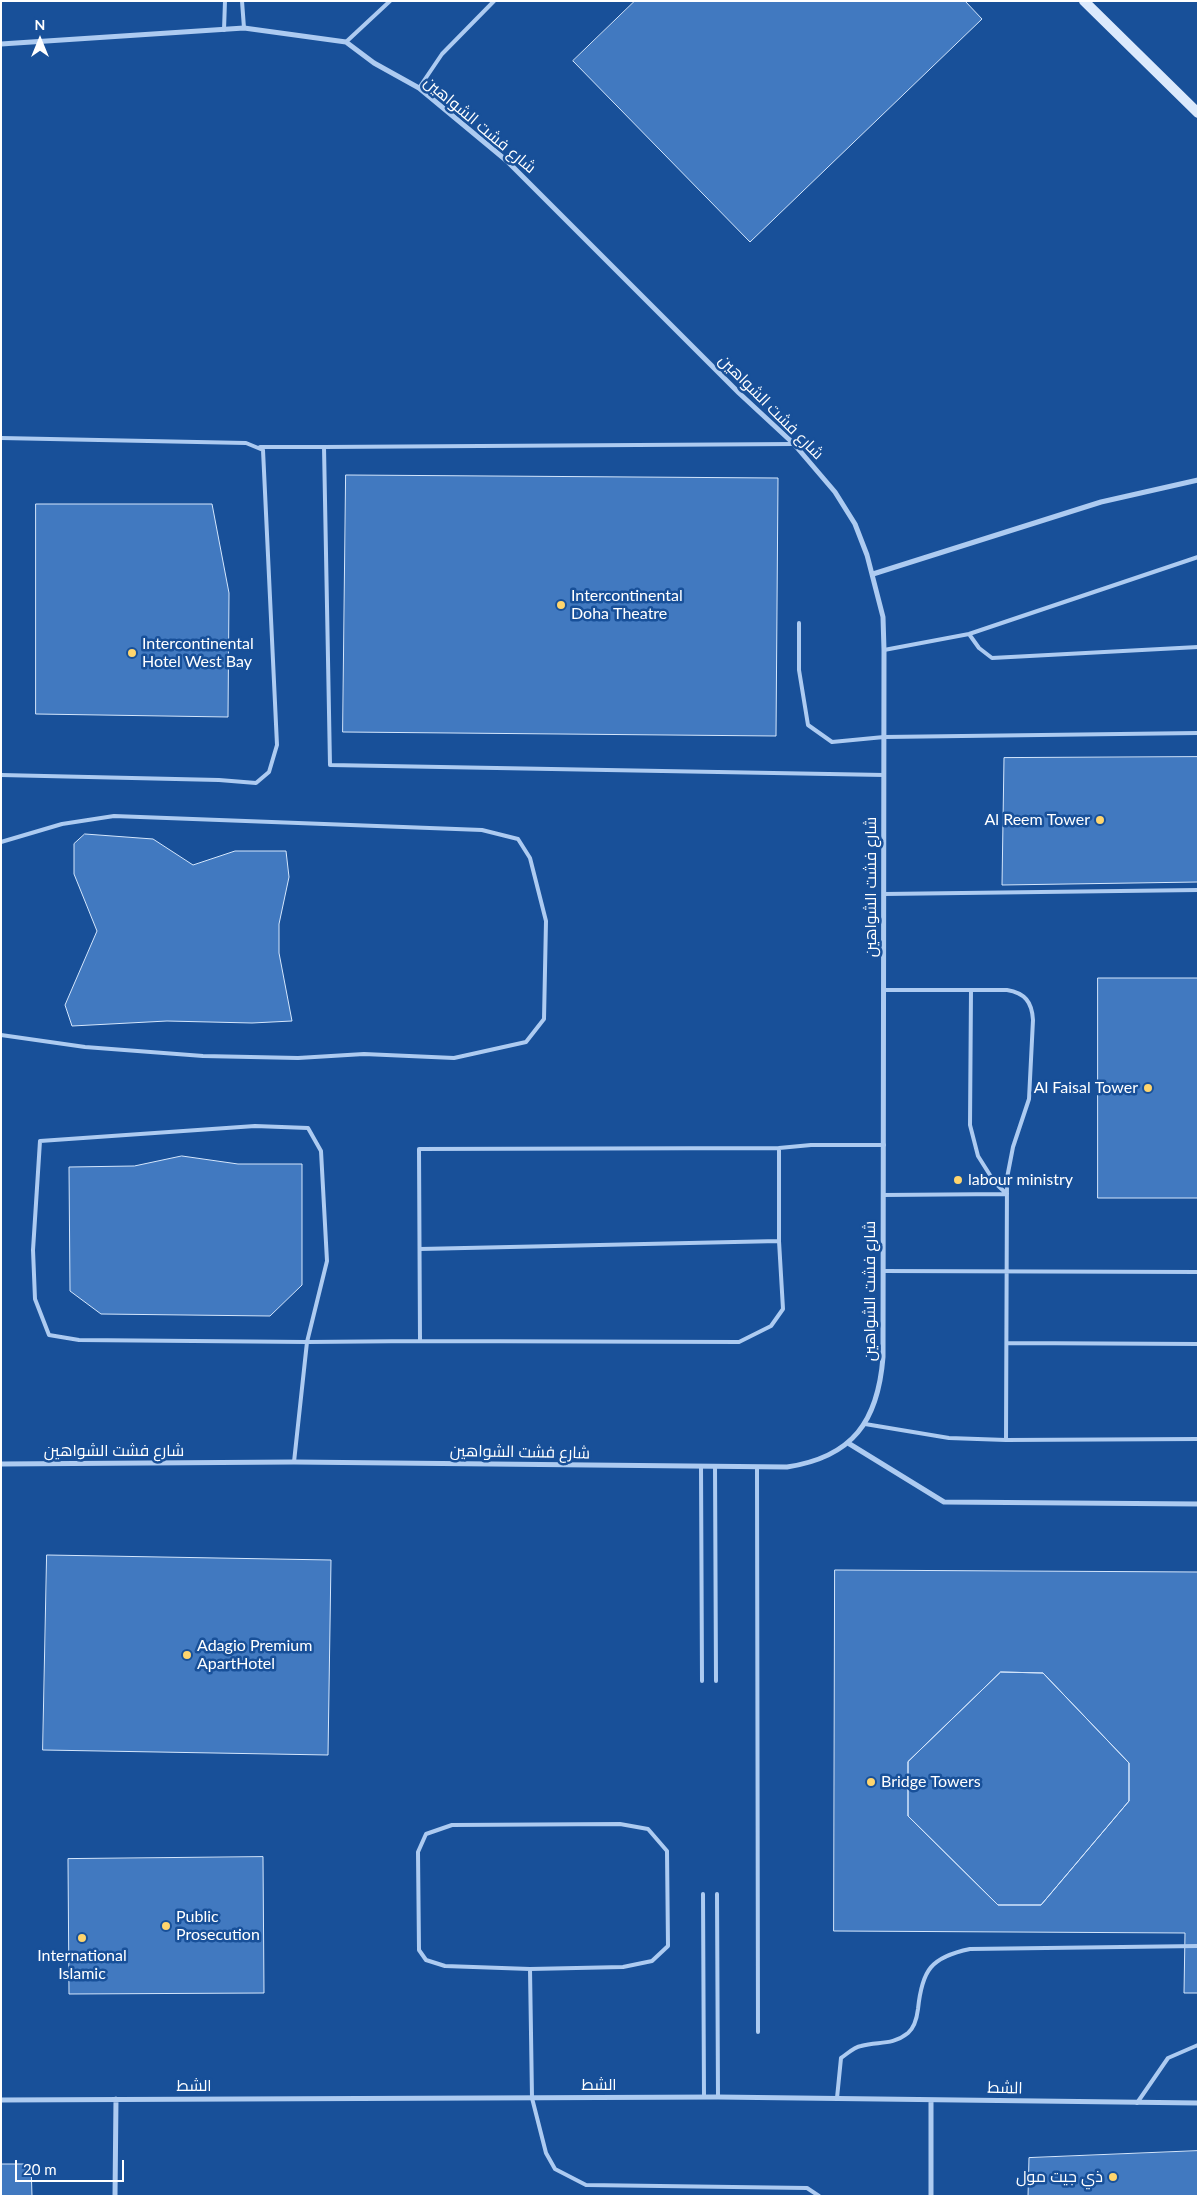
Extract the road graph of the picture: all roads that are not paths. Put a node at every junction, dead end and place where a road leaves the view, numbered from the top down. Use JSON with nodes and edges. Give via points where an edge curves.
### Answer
{"nodes":[{"id":1,"x":225,"y":1,"type":"edge"},
{"id":2,"x":242,"y":1,"type":"edge"},
{"id":3,"x":390,"y":1,"type":"edge"},
{"id":4,"x":494,"y":1,"type":"edge"},
{"id":5,"x":1084,"y":1,"type":"edge"},
{"id":6,"x":244,"y":28,"type":"junction"},
{"id":7,"x":224,"y":30,"type":"junction"},
{"id":8,"x":346,"y":42,"type":"junction"},
{"id":9,"x":1,"y":44,"type":"edge"},
{"id":10,"x":419,"y":88,"type":"junction"},
{"id":11,"x":1198,"y":113,"type":"edge"},
{"id":12,"x":1,"y":438,"type":"edge"},
{"id":13,"x":794,"y":444,"type":"junction"},
{"id":14,"x":260,"y":447,"type":"junction"},
{"id":15,"x":324,"y":447,"type":"junction"},
{"id":16,"x":1198,"y":480,"type":"edge"},
{"id":17,"x":1198,"y":557,"type":"edge"},
{"id":18,"x":873,"y":574,"type":"junction"},
{"id":19,"x":799,"y":623,"type":"dead end"},
{"id":20,"x":969,"y":634,"type":"junction"},
{"id":21,"x":1198,"y":647,"type":"edge"},
{"id":22,"x":884,"y":650,"type":"junction"},
{"id":23,"x":1198,"y":733,"type":"edge"},
{"id":24,"x":884,"y":737,"type":"junction"},
{"id":25,"x":1,"y":775,"type":"edge"},
{"id":26,"x":884,"y":775,"type":"junction"},
{"id":27,"x":1,"y":842,"type":"edge"},
{"id":28,"x":1198,"y":890,"type":"edge"},
{"id":29,"x":884,"y":894,"type":"junction"},
{"id":30,"x":884,"y":990,"type":"junction"},
{"id":31,"x":972,"y":990,"type":"junction"},
{"id":32,"x":1,"y":1035,"type":"edge"},
{"id":33,"x":884,"y":1145,"type":"junction"},
{"id":34,"x":779,"y":1148,"type":"junction"},
{"id":35,"x":1007,"y":1194,"type":"junction"},
{"id":36,"x":883,"y":1195,"type":"junction"},
{"id":37,"x":779,"y":1241,"type":"junction"},
{"id":38,"x":420,"y":1248,"type":"junction"},
{"id":39,"x":883,"y":1271,"type":"junction"},
{"id":40,"x":1007,"y":1271,"type":"junction"},
{"id":41,"x":1198,"y":1272,"type":"edge"},
{"id":42,"x":420,"y":1341,"type":"junction"},
{"id":43,"x":307,"y":1342,"type":"junction"},
{"id":44,"x":1007,"y":1343,"type":"junction"},
{"id":45,"x":1198,"y":1344,"type":"edge"},
{"id":46,"x":865,"y":1424,"type":"junction"},
{"id":47,"x":1198,"y":1439,"type":"edge"},
{"id":48,"x":1006,"y":1440,"type":"junction"},
{"id":49,"x":848,"y":1443,"type":"junction"},
{"id":50,"x":294,"y":1462,"type":"junction"},
{"id":51,"x":1,"y":1464,"type":"edge"},
{"id":52,"x":701,"y":1466,"type":"junction"},
{"id":53,"x":715,"y":1466,"type":"junction"},
{"id":54,"x":757,"y":1467,"type":"junction"},
{"id":55,"x":1198,"y":1504,"type":"edge"},
{"id":56,"x":702,"y":1681,"type":"dead end"},
{"id":57,"x":716,"y":1681,"type":"dead end"},
{"id":58,"x":703,"y":1894,"type":"dead end"},
{"id":59,"x":717,"y":1894,"type":"dead end"},
{"id":60,"x":1198,"y":1946,"type":"edge"},
{"id":61,"x":530,"y":1968,"type":"junction"},
{"id":62,"x":758,"y":2032,"type":"dead end"},
{"id":63,"x":1198,"y":2045,"type":"edge"},
{"id":64,"x":704,"y":2097,"type":"junction"},
{"id":65,"x":718,"y":2097,"type":"junction"},
{"id":66,"x":532,"y":2098,"type":"junction"},
{"id":67,"x":837,"y":2098,"type":"junction"},
{"id":68,"x":116,"y":2099,"type":"junction"},
{"id":69,"x":1,"y":2100,"type":"edge"},
{"id":70,"x":931,"y":2100,"type":"junction"},
{"id":71,"x":1137,"y":2102,"type":"junction"},
{"id":72,"x":1198,"y":2103,"type":"edge"},
{"id":73,"x":115,"y":2196,"type":"edge"},
{"id":74,"x":819,"y":2196,"type":"edge"},
{"id":75,"x":931,"y":2196,"type":"edge"}],
"edges":[{"from":1,"to":7,"type":"lane"},
{"from":2,"to":6,"type":"lane"},
{"from":3,"to":8,"type":"lane"},
{"from":4,"to":10,"type":"lane","via":[[442,54]]},
{"from":5,"to":11,"type":"main road"},
{"from":6,"to":7,"type":"street","name":"شارع فشت الشواهين"},
{"from":6,"to":8,"type":"street","name":"شارع فشت الشواهين"},
{"from":7,"to":9,"type":"street","name":"شارع فشت الشواهين"},
{"from":8,"to":10,"type":"street","name":"شارع فشت الشواهين","via":[[374,63]]},
{"from":10,"to":13,"type":"street","name":"شارع فشت الشواهين","via":[[508,161]]},
{"from":12,"to":14,"type":"lane","via":[[246,443]]},
{"from":13,"to":15,"type":"lane"},
{"from":13,"to":18,"type":"street","name":"شارع فشت الشواهين","via":[[835,492],[855,524]]},
{"from":14,"to":15,"type":"lane"},
{"from":14,"to":25,"type":"lane","via":[[264,453],[276,745],[269,772],[256,783]]},
{"from":15,"to":26,"type":"lane","via":[[330,764]]},
{"from":16,"to":18,"type":"street","via":[[1102,502]]},
{"from":17,"to":20,"type":"lane"},
{"from":18,"to":22,"type":"street","name":"شارع فشت الشواهين","via":[[883,617]]},
{"from":19,"to":24,"type":"lane","via":[[799,670],[808,725],[832,742]]},
{"from":20,"to":21,"type":"lane","via":[[992,658]]},
{"from":20,"to":22,"type":"lane"},
{"from":22,"to":24,"type":"street","name":"شارع فشت الشواهين"},
{"from":23,"to":24,"type":"lane"},
{"from":24,"to":26,"type":"street","name":"شارع فشت الشواهين"},
{"from":26,"to":29,"type":"street","name":"شارع فشت الشواهين"},
{"from":27,"to":32,"type":"lane","via":[[62,824],[114,816],[482,830],[518,839],[530,858],[546,921],[544,1019],[526,1042],[454,1058],[364,1054],[298,1058],[203,1056],[85,1047]]},
{"from":28,"to":29,"type":"lane"},
{"from":29,"to":30,"type":"street","name":"شارع فشت الشواهين"},
{"from":30,"to":31,"type":"lane"},
{"from":30,"to":33,"type":"street","name":"شارع فشت الشواهين"},
{"from":31,"to":35,"type":"lane","via":[[970,1125],[978,1156],[995,1183]]},
{"from":31,"to":35,"type":"lane","via":[[1018,992],[1032,1008],[1034,1020],[1028,1099],[1009,1162]]},
{"from":33,"to":34,"type":"lane"},
{"from":33,"to":36,"type":"street","name":"شارع فشت الشواهين"},
{"from":34,"to":37,"type":"lane"},
{"from":34,"to":38,"type":"lane","via":[[419,1149]]},
{"from":35,"to":36,"type":"lane"},
{"from":35,"to":40,"type":"lane"},
{"from":36,"to":39,"type":"street","name":"شارع فشت الشواهين"},
{"from":37,"to":38,"type":"lane"},
{"from":37,"to":42,"type":"lane","via":[[783,1309],[771,1326],[739,1342]]},
{"from":38,"to":42,"type":"lane"},
{"from":39,"to":40,"type":"lane"},
{"from":39,"to":46,"type":"street","name":"شارع فشت الشواهين","via":[[881,1384]]},
{"from":40,"to":41,"type":"lane"},
{"from":40,"to":44,"type":"lane"},
{"from":42,"to":43,"type":"lane"},
{"from":43,"to":43,"type":"lane","via":[[327,1261],[321,1151],[308,1128],[255,1126],[40,1140],[33,1250],[35,1299],[49,1335],[78,1340]]},
{"from":43,"to":50,"type":"lane"},
{"from":44,"to":45,"type":"lane"},
{"from":44,"to":48,"type":"lane"},
{"from":46,"to":48,"type":"lane","via":[[949,1438]]},
{"from":46,"to":49,"type":"street","name":"شارع فشت الشواهين"},
{"from":47,"to":48,"type":"lane"},
{"from":49,"to":54,"type":"street","name":"شارع فشت الشواهين","via":[[806,1464]]},
{"from":49,"to":55,"type":"street","via":[[944,1502]]},
{"from":50,"to":51,"type":"street","name":"شارع فشت الشواهين"},
{"from":50,"to":52,"type":"street","name":"شارع فشت الشواهين"},
{"from":52,"to":53,"type":"street","name":"شارع فشت الشواهين"},
{"from":52,"to":56,"type":"lane"},
{"from":53,"to":54,"type":"street","name":"شارع فشت الشواهين"},
{"from":53,"to":57,"type":"lane"},
{"from":54,"to":62,"type":"lane"},
{"from":58,"to":64,"type":"lane"},
{"from":59,"to":65,"type":"lane"},
{"from":60,"to":67,"type":"lane","via":[[970,1949],[949,1953],[935,1961],[924,1975],[917,2019],[909,2032],[889,2043],[860,2046],[841,2058]]},
{"from":61,"to":61,"type":"lane","via":[[623,1967],[652,1961],[668,1946],[666,1852],[648,1828],[620,1824],[452,1825],[426,1834],[418,1852],[419,1950],[426,1960],[445,1966]]},
{"from":61,"to":66,"type":"lane"},
{"from":63,"to":71,"type":"lane","via":[[1168,2058]]},
{"from":64,"to":65,"type":"street","name":"الشط"},
{"from":64,"to":66,"type":"street","name":"الشط"},
{"from":65,"to":67,"type":"street","name":"الشط"},
{"from":66,"to":68,"type":"street","name":"الشط"},
{"from":66,"to":74,"type":"lane","via":[[546,2153],[555,2170],[586,2185],[808,2188]]},
{"from":67,"to":70,"type":"street","name":"الشط"},
{"from":68,"to":69,"type":"street","name":"الشط"},
{"from":68,"to":73,"type":"street"},
{"from":70,"to":71,"type":"street","name":"الشط"},
{"from":70,"to":75,"type":"street"},
{"from":71,"to":72,"type":"street","name":"الشط"}]}
